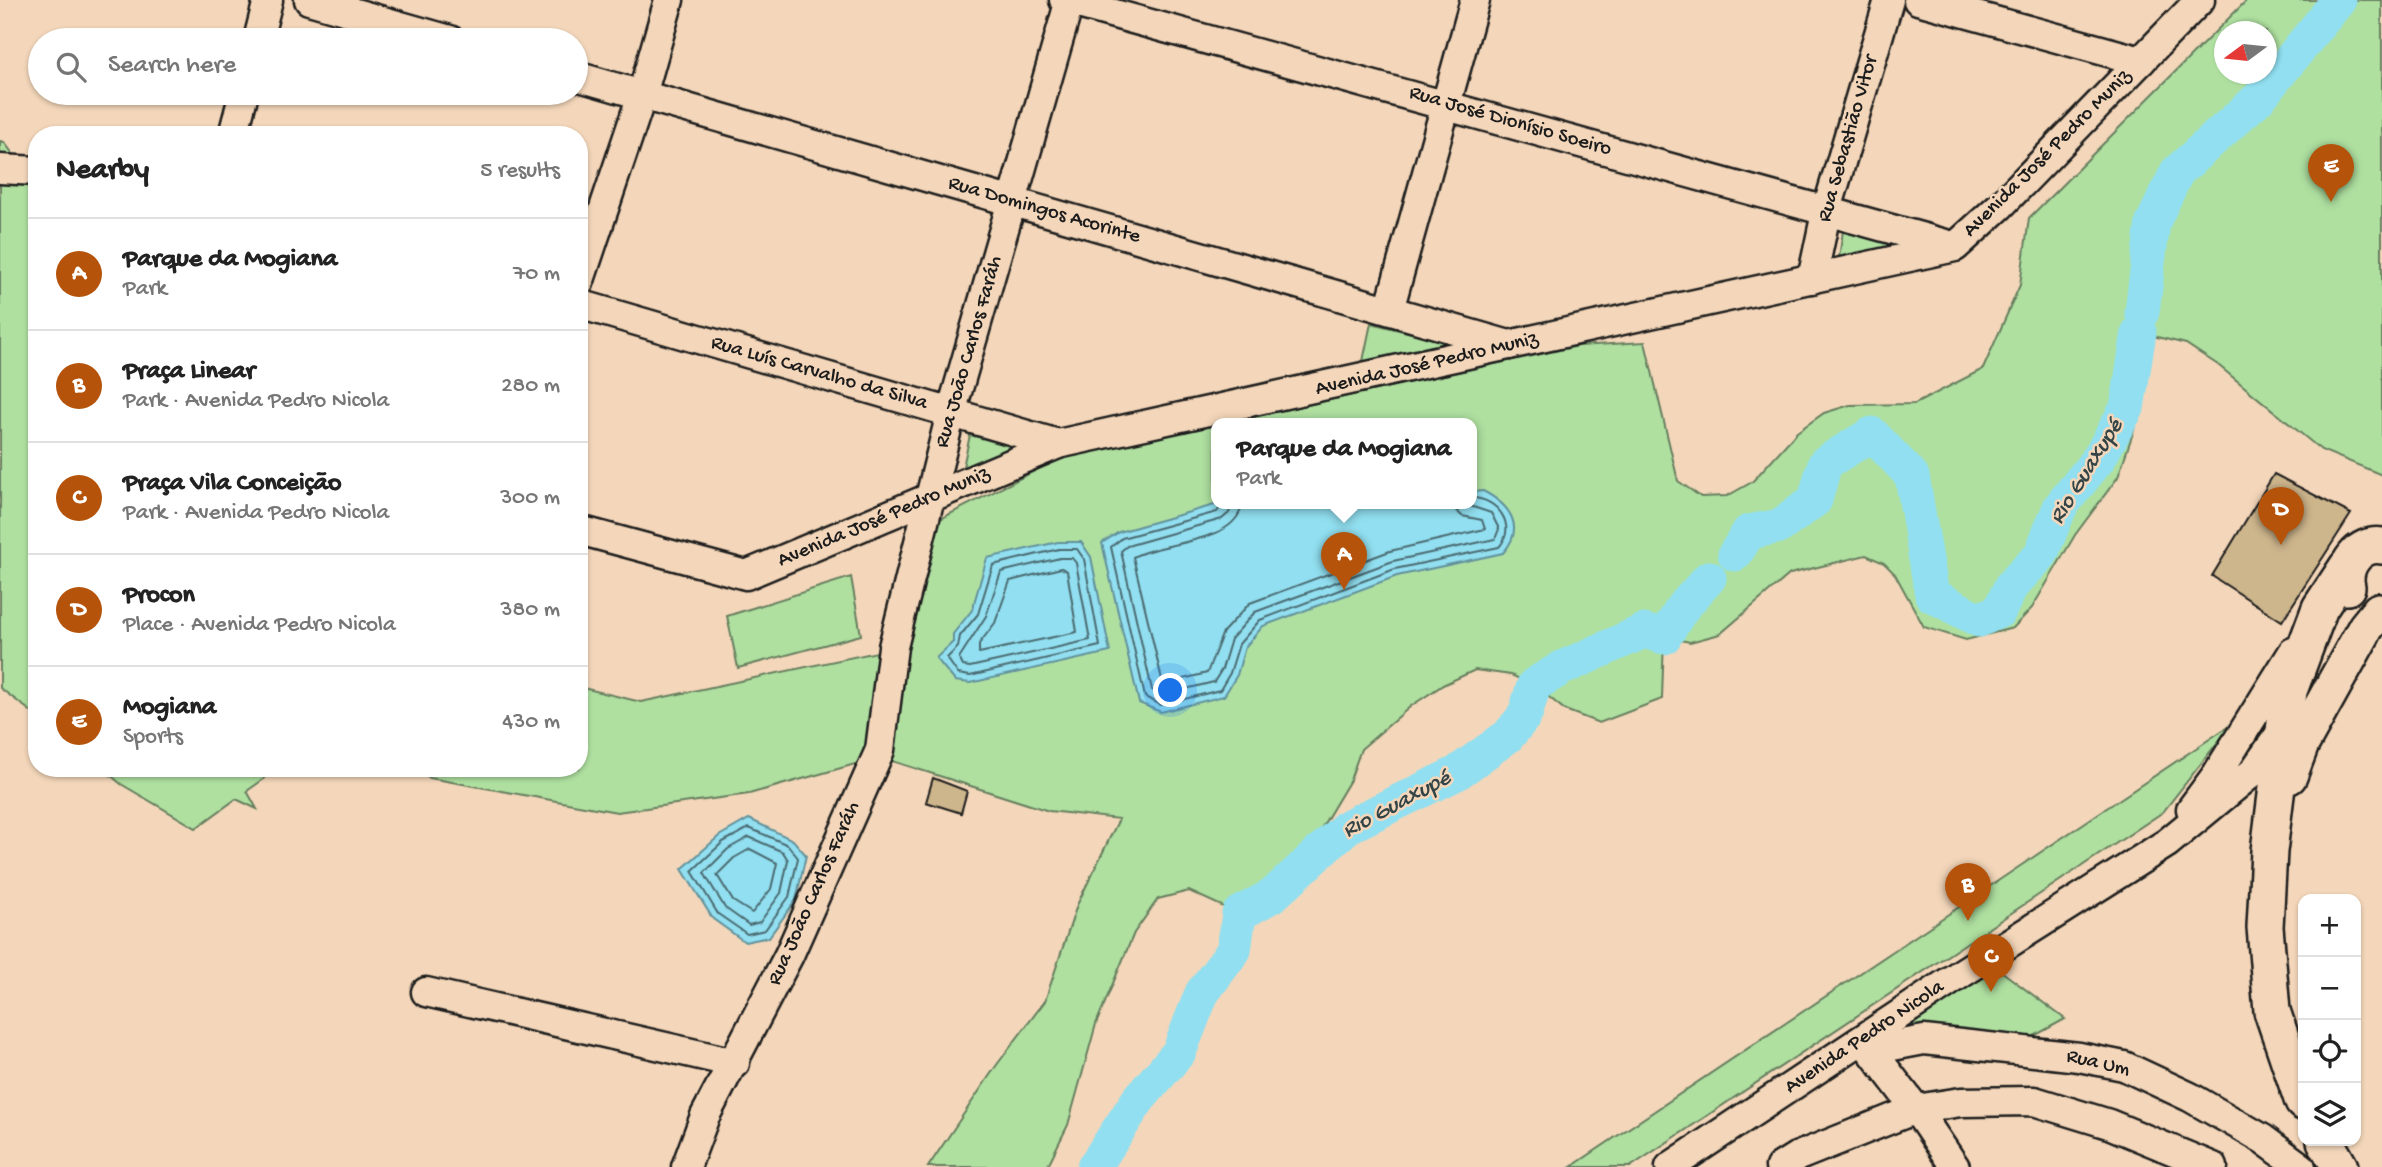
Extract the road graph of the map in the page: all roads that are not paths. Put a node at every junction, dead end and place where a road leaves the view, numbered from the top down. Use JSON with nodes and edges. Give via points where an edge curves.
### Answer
{"nodes":[{"id":1,"x":268,"y":0,"type":"edge"},
{"id":2,"x":309,"y":0,"type":"edge"},
{"id":3,"x":669,"y":0,"type":"edge"},
{"id":4,"x":1475,"y":0,"type":"edge"},
{"id":5,"x":1889,"y":0,"type":"edge"},
{"id":6,"x":1918,"y":0,"type":"edge"},
{"id":7,"x":2200,"y":0,"type":"edge"},
{"id":8,"x":1068,"y":1,"type":"edge"},
{"id":9,"x":261,"y":28,"type":"edge"},
{"id":10,"x":408,"y":28,"type":"edge"},
{"id":11,"x":2141,"y":61,"type":"junction"},
{"id":12,"x":588,"y":79,"type":"edge"},
{"id":13,"x":642,"y":95,"type":"junction"},
{"id":14,"x":1446,"y":103,"type":"junction"},
{"id":15,"x":241,"y":105,"type":"edge"},
{"id":16,"x":235,"y":126,"type":"edge"},
{"id":17,"x":0,"y":169,"type":"edge"},
{"id":18,"x":28,"y":170,"type":"edge"},
{"id":19,"x":1012,"y":202,"type":"junction"},
{"id":20,"x":1826,"y":213,"type":"junction"},
{"id":21,"x":1955,"y":247,"type":"junction"},
{"id":22,"x":588,"y":256,"type":"edge"},
{"id":23,"x":1812,"y":279,"type":"junction"},
{"id":24,"x":588,"y":307,"type":"edge"},
{"id":25,"x":1389,"y":310,"type":"junction"},
{"id":26,"x":1512,"y":346,"type":"junction"},
{"id":27,"x":951,"y":413,"type":"junction"},
{"id":28,"x":1058,"y":444,"type":"junction"},
{"id":29,"x":930,"y":499,"type":"junction"},
{"id":30,"x":588,"y":532,"type":"edge"},
{"id":31,"x":2367,"y":551,"type":"edge"},
{"id":32,"x":2320,"y":608,"type":"junction"},
{"id":33,"x":2380,"y":611,"type":"edge"},
{"id":34,"x":2326,"y":697,"type":"junction"},
{"id":35,"x":2282,"y":729,"type":"junction"},
{"id":36,"x":2264,"y":776,"type":"junction"},
{"id":37,"x":2274,"y":816,"type":"junction"},
{"id":38,"x":2167,"y":843,"type":"junction"},
{"id":39,"x":426,"y":992,"type":"dead end"},
{"id":40,"x":1867,"y":1045,"type":"junction"},
{"id":41,"x":735,"y":1063,"type":"junction"},
{"id":42,"x":2298,"y":1087,"type":"edge"},
{"id":43,"x":1916,"y":1109,"type":"junction"},
{"id":44,"x":2328,"y":1146,"type":"edge"},
{"id":45,"x":685,"y":1167,"type":"edge"},
{"id":46,"x":1670,"y":1167,"type":"edge"},
{"id":47,"x":1780,"y":1167,"type":"edge"},
{"id":48,"x":1955,"y":1167,"type":"edge"},
{"id":49,"x":2213,"y":1167,"type":"edge"},
{"id":50,"x":2301,"y":1167,"type":"edge"},
{"id":51,"x":2340,"y":1167,"type":"edge"}],
"edges":[{"from":1,"to":9,"type":"street"},
{"from":2,"to":10,"type":"street"},
{"from":3,"to":13,"type":"street"},
{"from":4,"to":14,"type":"street"},
{"from":5,"to":20,"type":"street","name":"Rua Sebastião Vitor"},
{"from":6,"to":11,"type":"street"},
{"from":7,"to":11,"type":"street","name":"Avenida José Pedro Muniz"},
{"from":8,"to":14,"type":"street","name":"Rua José Dionísio Soeiro"},
{"from":8,"to":19,"type":"street","name":"Rua João Carlos Faráh"},
{"from":11,"to":21,"type":"street","name":"Avenida José Pedro Muniz"},
{"from":12,"to":13,"type":"street","name":"Rua Domingos Acorinte"},
{"from":13,"to":19,"type":"street","name":"Rua Domingos Acorinte"},
{"from":13,"to":22,"type":"street"},
{"from":14,"to":20,"type":"street","name":"Rua José Dionísio Soeiro"},
{"from":14,"to":25,"type":"street"},
{"from":15,"to":16,"type":"street"},
{"from":17,"to":18,"type":"street"},
{"from":19,"to":25,"type":"street","name":"Rua Domingos Acorinte"},
{"from":19,"to":27,"type":"street","name":"Rua João Carlos Faráh"},
{"from":20,"to":21,"type":"street","name":"Rua José Dionísio Soeiro"},
{"from":20,"to":23,"type":"street","name":"Rua Sebastião Vitor"},
{"from":21,"to":23,"type":"street","name":"Avenida José Pedro Muniz"},
{"from":23,"to":26,"type":"street","name":"Avenida José Pedro Muniz"},
{"from":24,"to":27,"type":"street","name":"Rua Luís Carvalho da Silva"},
{"from":25,"to":26,"type":"street","name":"Rua Domingos Acorinte"},
{"from":26,"to":28,"type":"street","name":"Avenida José Pedro Muniz"},
{"from":27,"to":28,"type":"street","name":"Rua Luís Carvalho da Silva"},
{"from":27,"to":29,"type":"street","name":"Rua João Carlos Faráh"},
{"from":28,"to":29,"type":"street","name":"Avenida José Pedro Muniz"},
{"from":29,"to":30,"type":"street","name":"Avenida José Pedro Muniz","via":[[746,575]]},
{"from":29,"to":41,"type":"street","name":"Rua João Carlos Faráh","via":[[893,647],[880,750],[789,955]]},
{"from":31,"to":32,"type":"main road"},
{"from":31,"to":33,"type":"main road","via":[[2348,592],[2367,609]]},
{"from":32,"to":35,"type":"main road","via":[[2289,691]]},
{"from":32,"to":38,"type":"street","name":"Avenida Pedro Nicola","via":[[2217,774]]},
{"from":33,"to":34,"type":"main road"},
{"from":34,"to":35,"type":"street"},
{"from":34,"to":37,"type":"main road","via":[[2301,744]]},
{"from":35,"to":36,"type":"main road"},
{"from":36,"to":37,"type":"main road"},
{"from":36,"to":38,"type":"street","name":"Avenida Pedro Nicola"},
{"from":37,"to":42,"type":"main road","via":[[2265,927],[2272,1011]]},
{"from":38,"to":40,"type":"street","name":"Avenida Pedro Nicola"},
{"from":39,"to":41,"type":"street"},
{"from":40,"to":43,"type":"street"},
{"from":40,"to":46,"type":"street","name":"Avenida Pedro Nicola"},
{"from":40,"to":50,"type":"street","name":"Rua Um","via":[[1924,1041],[2041,1052],[2124,1066],[2190,1097]]},
{"from":41,"to":45,"type":"street","name":"Rua João Carlos Faráh","via":[[705,1116]]},
{"from":43,"to":47,"type":"street"},
{"from":43,"to":48,"type":"street"},
{"from":43,"to":49,"type":"street","via":[[1961,1102],[2034,1101],[2109,1124]]},
{"from":44,"to":51,"type":"main road"}]}
